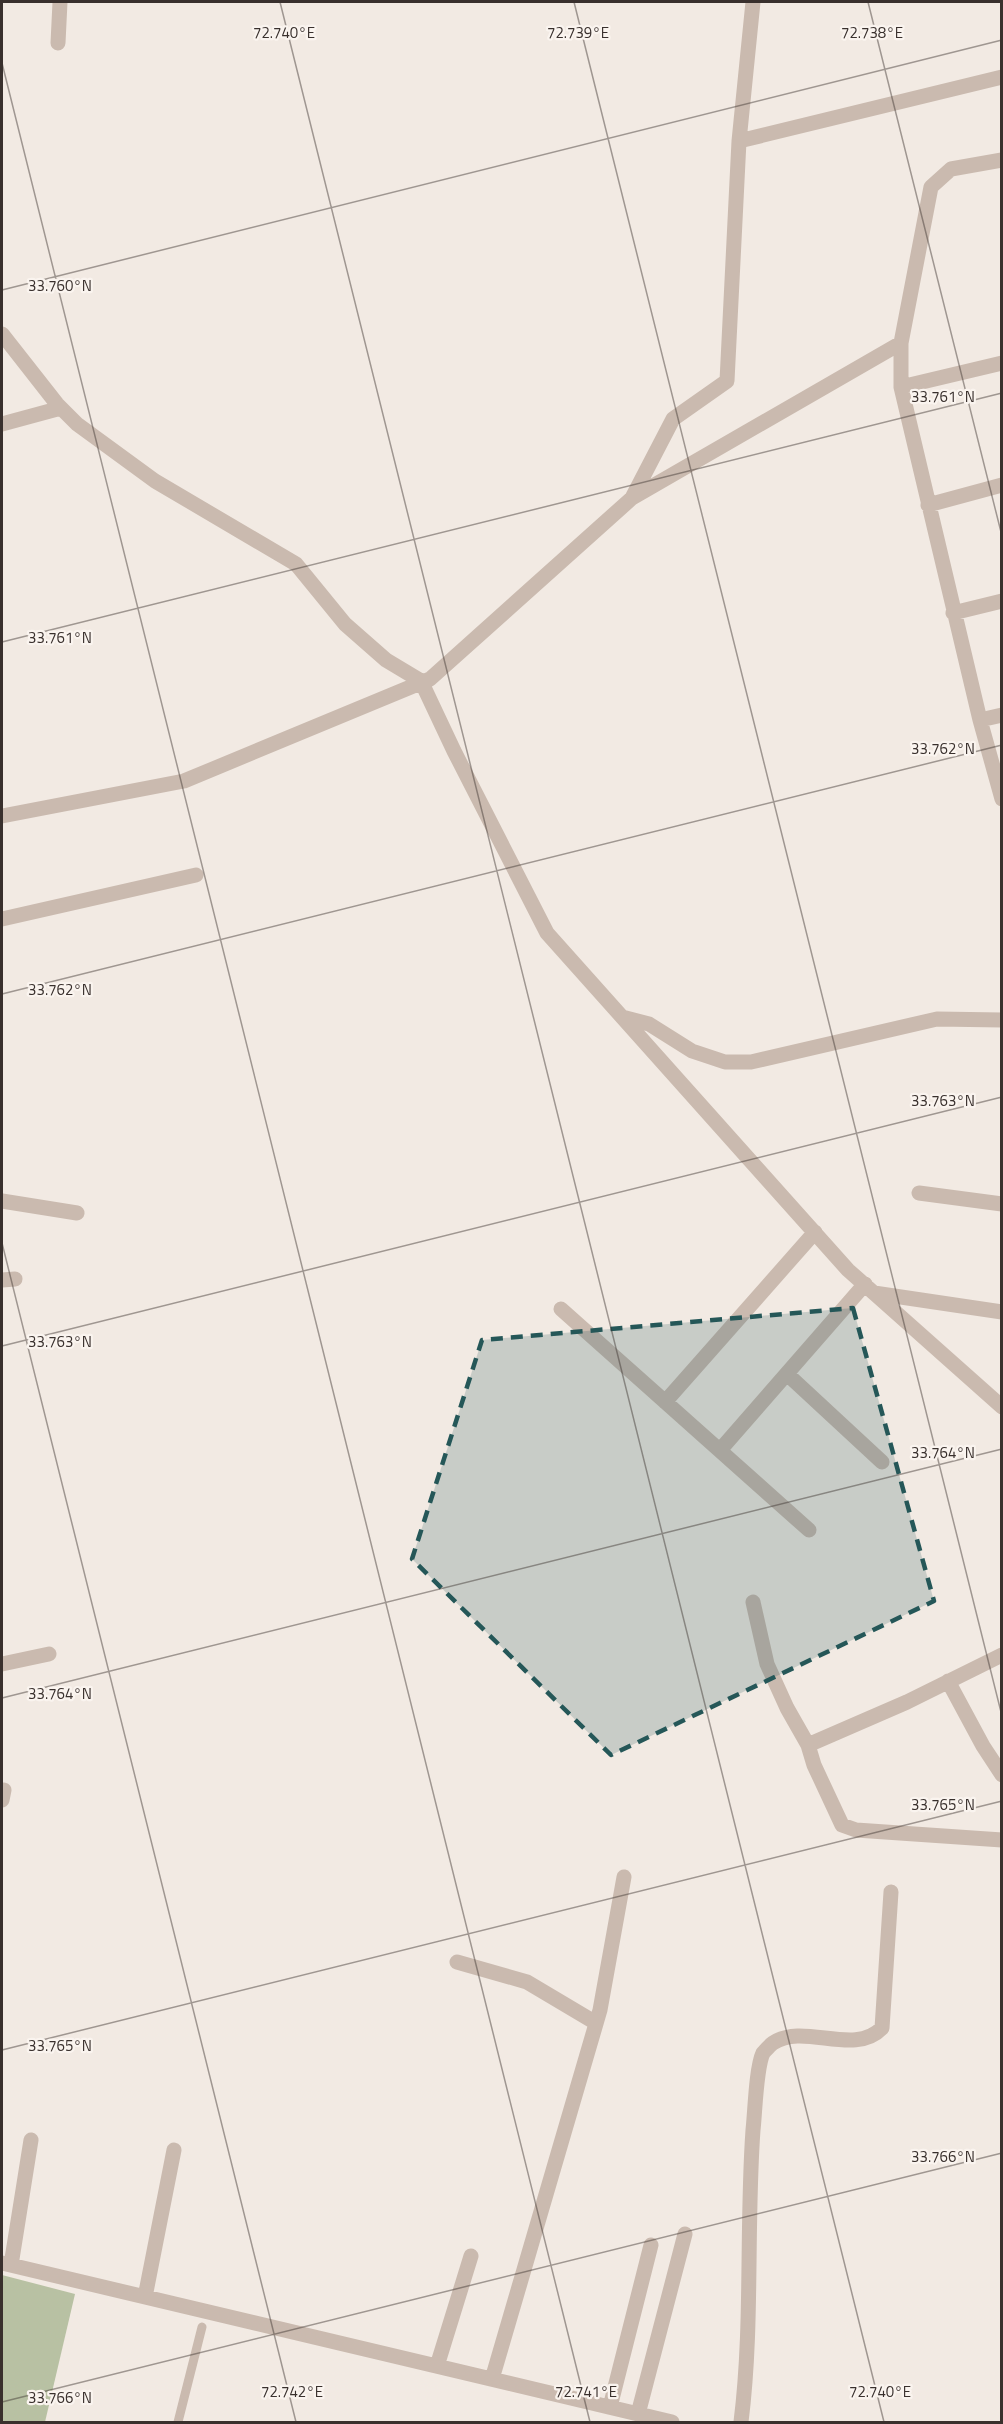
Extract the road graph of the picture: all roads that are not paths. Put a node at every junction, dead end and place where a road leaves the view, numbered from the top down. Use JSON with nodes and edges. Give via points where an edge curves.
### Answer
{"nodes":[{"id":1,"x":60,"y":2,"type":"edge"},
{"id":2,"x":753,"y":2,"type":"edge"},
{"id":3,"x":58,"y":43,"type":"dead end"},
{"id":4,"x":1002,"y":77,"type":"edge"},
{"id":5,"x":739,"y":141,"type":"junction"},
{"id":6,"x":1002,"y":159,"type":"edge"},
{"id":7,"x":2,"y":334,"type":"edge"},
{"id":8,"x":901,"y":343,"type":"junction"},
{"id":9,"x":1002,"y":363,"type":"edge"},
{"id":10,"x":901,"y":387,"type":"junction"},
{"id":11,"x":61,"y":408,"type":"junction"},
{"id":12,"x":2,"y":424,"type":"edge"},
{"id":13,"x":1002,"y":485,"type":"edge"},
{"id":14,"x":632,"y":498,"type":"junction"},
{"id":15,"x":928,"y":505,"type":"junction"},
{"id":16,"x":1002,"y":601,"type":"edge"},
{"id":17,"x":953,"y":613,"type":"junction"},
{"id":18,"x":421,"y":681,"type":"junction"},
{"id":19,"x":1002,"y":715,"type":"edge"},
{"id":20,"x":980,"y":720,"type":"junction"},
{"id":21,"x":1002,"y":800,"type":"edge"},
{"id":22,"x":2,"y":816,"type":"edge"},
{"id":23,"x":196,"y":875,"type":"dead end"},
{"id":24,"x":2,"y":918,"type":"edge"},
{"id":25,"x":622,"y":1017,"type":"junction"},
{"id":26,"x":1002,"y":1020,"type":"edge"},
{"id":27,"x":919,"y":1193,"type":"dead end"},
{"id":28,"x":2,"y":1201,"type":"edge"},
{"id":29,"x":1002,"y":1204,"type":"edge"},
{"id":30,"x":78,"y":1213,"type":"dead end"},
{"id":31,"x":814,"y":1232,"type":"junction"},
{"id":32,"x":869,"y":1288,"type":"junction"},
{"id":33,"x":561,"y":1309,"type":"dead end"},
{"id":34,"x":1002,"y":1312,"type":"edge"},
{"id":35,"x":787,"y":1374,"type":"junction"},
{"id":36,"x":665,"y":1402,"type":"junction"},
{"id":37,"x":1002,"y":1407,"type":"edge"},
{"id":38,"x":721,"y":1449,"type":"junction"},
{"id":39,"x":882,"y":1462,"type":"dead end"},
{"id":40,"x":809,"y":1530,"type":"dead end"},
{"id":41,"x":753,"y":1602,"type":"dead end"},
{"id":42,"x":49,"y":1654,"type":"dead end"},
{"id":43,"x":1002,"y":1655,"type":"edge"},
{"id":44,"x":2,"y":1664,"type":"edge"},
{"id":45,"x":948,"y":1681,"type":"junction"},
{"id":46,"x":808,"y":1745,"type":"junction"},
{"id":47,"x":1002,"y":1775,"type":"edge"},
{"id":48,"x":1002,"y":1840,"type":"edge"},
{"id":49,"x":624,"y":1876,"type":"dead end"},
{"id":50,"x":891,"y":1892,"type":"dead end"},
{"id":51,"x":457,"y":1962,"type":"dead end"},
{"id":52,"x":596,"y":2023,"type":"junction"},
{"id":53,"x":31,"y":2140,"type":"dead end"},
{"id":54,"x":174,"y":2150,"type":"dead end"},
{"id":55,"x":685,"y":2234,"type":"dead end"},
{"id":56,"x":651,"y":2246,"type":"dead end"},
{"id":57,"x":471,"y":2256,"type":"dead end"},
{"id":58,"x":6,"y":2264,"type":"edge"},
{"id":59,"x":145,"y":2297,"type":"junction"},
{"id":60,"x":202,"y":2327,"type":"dead end"},
{"id":61,"x":437,"y":2366,"type":"junction"},
{"id":62,"x":492,"y":2379,"type":"junction"},
{"id":63,"x":610,"y":2407,"type":"junction"},
{"id":64,"x":638,"y":2414,"type":"junction"},
{"id":65,"x":178,"y":2422,"type":"edge"},
{"id":66,"x":672,"y":2422,"type":"edge"},
{"id":67,"x":741,"y":2422,"type":"edge"}],
"edges":[{"from":1,"to":3,"type":"street"},
{"from":2,"to":5,"type":"street"},
{"from":4,"to":5,"type":"street"},
{"from":5,"to":14,"type":"street","via":[[727,381],[673,419]]},
{"from":6,"to":8,"type":"street","via":[[951,169],[931,187]]},
{"from":7,"to":11,"type":"street"},
{"from":8,"to":10,"type":"street"},
{"from":8,"to":14,"type":"street"},
{"from":9,"to":10,"type":"street"},
{"from":10,"to":15,"type":"street"},
{"from":11,"to":12,"type":"street"},
{"from":11,"to":18,"type":"street","via":[[155,481],[296,564],[345,624],[386,660]]},
{"from":13,"to":15,"type":"street"},
{"from":14,"to":18,"type":"street","via":[[430,679]]},
{"from":15,"to":17,"type":"street"},
{"from":16,"to":17,"type":"street"},
{"from":17,"to":20,"type":"street"},
{"from":18,"to":22,"type":"street","via":[[184,781]]},
{"from":18,"to":25,"type":"street","via":[[547,933]]},
{"from":19,"to":20,"type":"street"},
{"from":20,"to":21,"type":"street"},
{"from":23,"to":24,"type":"street"},
{"from":25,"to":26,"type":"street","via":[[649,1024],[692,1051],[725,1062],[751,1062],[937,1019]]},
{"from":25,"to":31,"type":"street"},
{"from":27,"to":29,"type":"street"},
{"from":28,"to":30,"type":"street"},
{"from":31,"to":32,"type":"street"},
{"from":31,"to":36,"type":"street"},
{"from":32,"to":34,"type":"street"},
{"from":32,"to":35,"type":"street"},
{"from":32,"to":37,"type":"street"},
{"from":33,"to":36,"type":"street"},
{"from":35,"to":38,"type":"street"},
{"from":35,"to":39,"type":"street"},
{"from":36,"to":38,"type":"street"},
{"from":38,"to":40,"type":"street"},
{"from":41,"to":46,"type":"street","via":[[763,1651]]},
{"from":42,"to":44,"type":"street"},
{"from":43,"to":45,"type":"street"},
{"from":45,"to":46,"type":"street"},
{"from":45,"to":47,"type":"street"},
{"from":46,"to":48,"type":"street","via":[[842,1825],[856,1830]]},
{"from":49,"to":52,"type":"street"},
{"from":50,"to":67,"type":"street","via":[[882,2028],[875,2036],[862,2040],[788,2037],[773,2043],[763,2053],[749,2183],[747,2379]]},
{"from":51,"to":52,"type":"street","via":[[527,1982]]},
{"from":52,"to":62,"type":"street"},
{"from":53,"to":58,"type":"street"},
{"from":54,"to":59,"type":"street"},
{"from":55,"to":64,"type":"street"},
{"from":56,"to":63,"type":"street"},
{"from":57,"to":61,"type":"street"},
{"from":58,"to":59,"type":"street"},
{"from":59,"to":61,"type":"street"},
{"from":60,"to":65,"type":"lane"},
{"from":61,"to":62,"type":"street"},
{"from":62,"to":63,"type":"street"},
{"from":63,"to":64,"type":"street"},
{"from":64,"to":66,"type":"street"}]}
